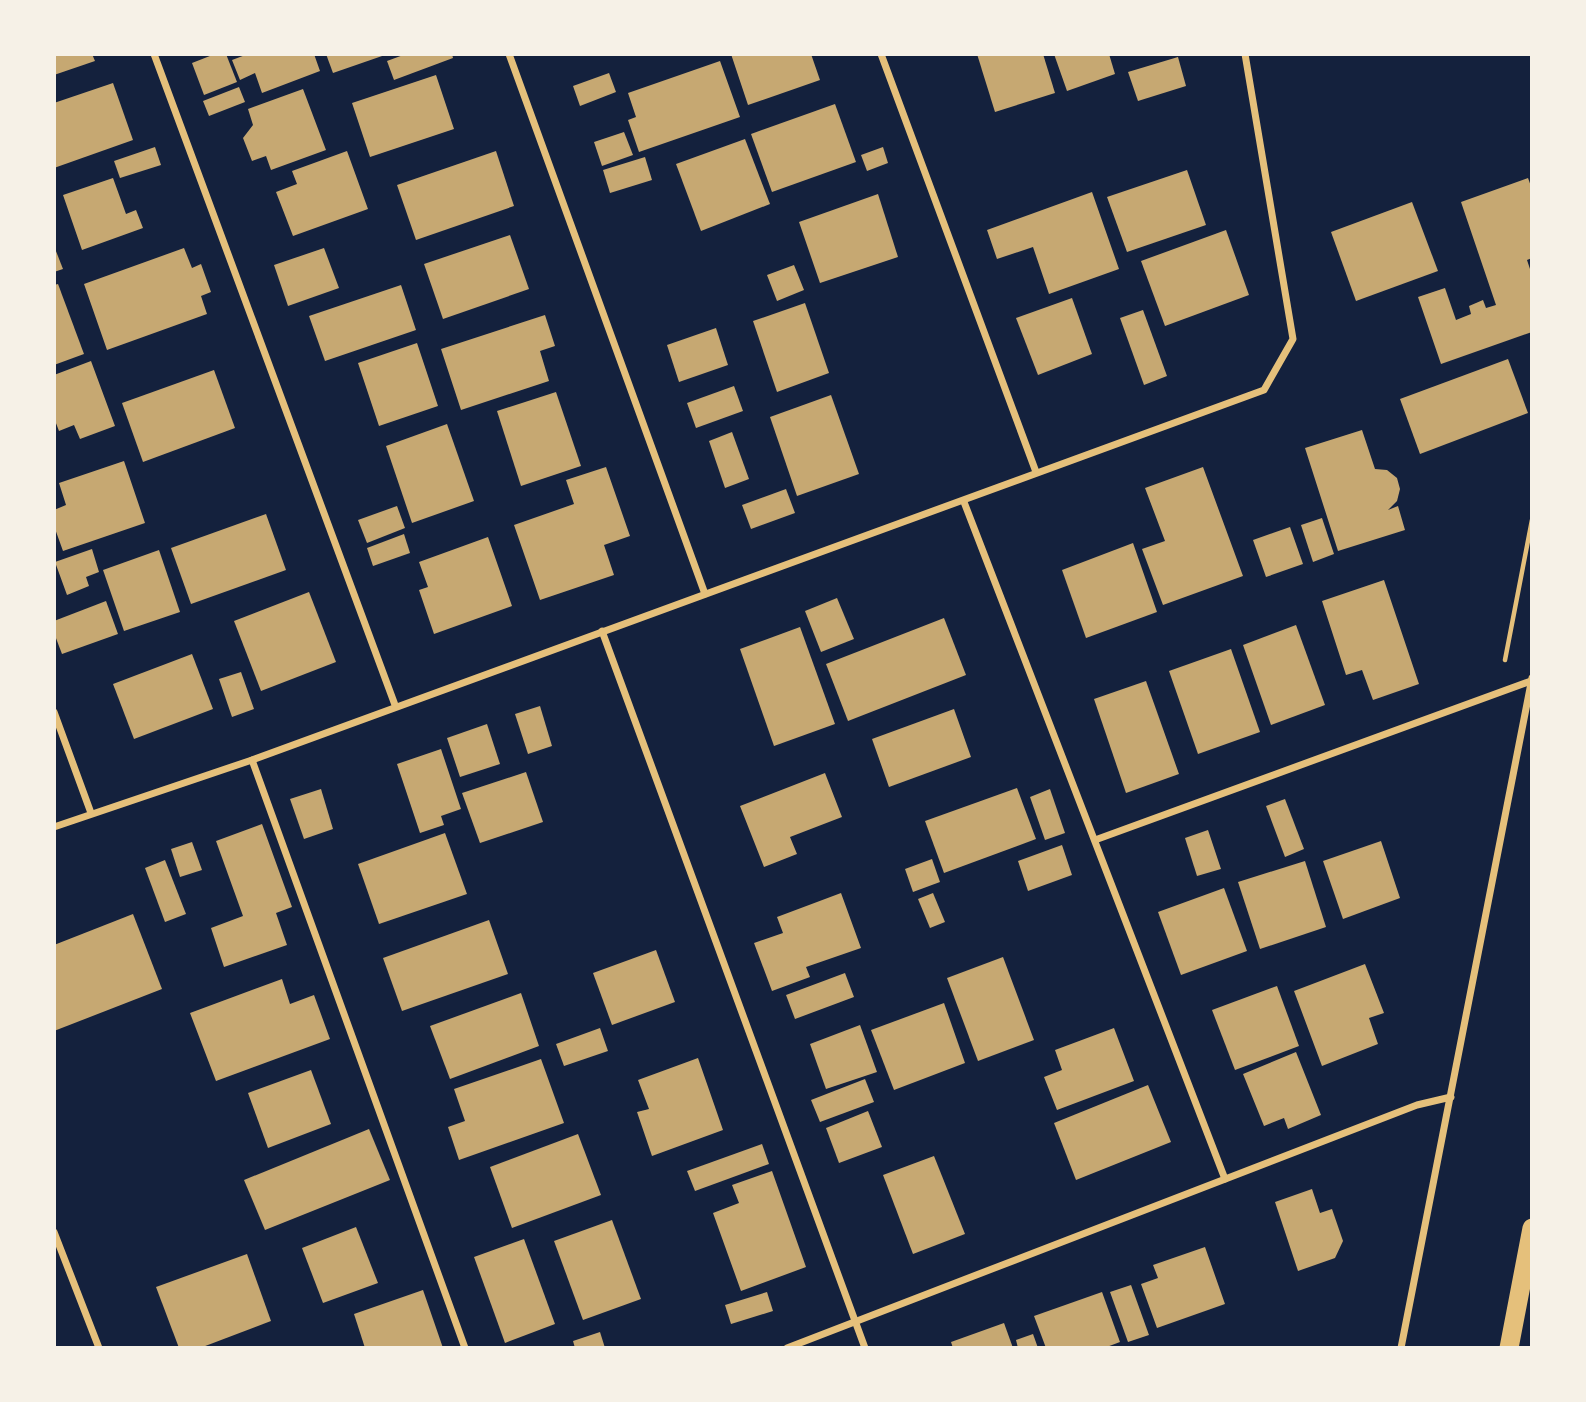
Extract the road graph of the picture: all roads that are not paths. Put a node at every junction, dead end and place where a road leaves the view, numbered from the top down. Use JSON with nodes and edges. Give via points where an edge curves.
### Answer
{"nodes":[{"id":1,"x":154,"y":54,"type":"edge"},
{"id":2,"x":509,"y":54,"type":"edge"},
{"id":3,"x":881,"y":54,"type":"edge"},
{"id":4,"x":1245,"y":54,"type":"edge"},
{"id":5,"x":1036,"y":472,"type":"junction"},
{"id":6,"x":964,"y":502,"type":"junction"},
{"id":7,"x":705,"y":594,"type":"junction"},
{"id":8,"x":602,"y":631,"type":"junction"},
{"id":9,"x":1532,"y":679,"type":"edge"},
{"id":10,"x":395,"y":705,"type":"junction"},
{"id":11,"x":54,"y":712,"type":"edge"},
{"id":12,"x":252,"y":760,"type":"junction"},
{"id":13,"x":91,"y":813,"type":"junction"},
{"id":14,"x":54,"y":827,"type":"edge"},
{"id":15,"x":1095,"y":840,"type":"junction"},
{"id":16,"x":1451,"y":1097,"type":"junction"},
{"id":17,"x":1225,"y":1179,"type":"junction"},
{"id":18,"x":1532,"y":1228,"type":"edge"},
{"id":19,"x":54,"y":1232,"type":"edge"},
{"id":20,"x":56,"y":1244,"type":"edge"},
{"id":21,"x":855,"y":1322,"type":"junction"},
{"id":22,"x":99,"y":1348,"type":"edge"},
{"id":23,"x":465,"y":1348,"type":"edge"},
{"id":24,"x":787,"y":1348,"type":"edge"},
{"id":25,"x":865,"y":1348,"type":"edge"},
{"id":26,"x":1401,"y":1348,"type":"edge"},
{"id":27,"x":1509,"y":1348,"type":"edge"}],
"edges":[{"from":1,"to":10,"type":"street"},
{"from":2,"to":7,"type":"street"},
{"from":3,"to":5,"type":"street"},
{"from":4,"to":5,"type":"street","via":[[1293,339],[1264,390]]},
{"from":5,"to":6,"type":"street"},
{"from":6,"to":7,"type":"street"},
{"from":6,"to":15,"type":"street"},
{"from":7,"to":8,"type":"street"},
{"from":8,"to":10,"type":"street"},
{"from":8,"to":21,"type":"street"},
{"from":9,"to":15,"type":"street"},
{"from":9,"to":16,"type":"street"},
{"from":10,"to":12,"type":"street"},
{"from":11,"to":13,"type":"street"},
{"from":12,"to":13,"type":"street"},
{"from":12,"to":23,"type":"street"},
{"from":13,"to":14,"type":"street"},
{"from":15,"to":17,"type":"street"},
{"from":16,"to":17,"type":"street","via":[[1417,1105]]},
{"from":16,"to":26,"type":"street"},
{"from":17,"to":21,"type":"street"},
{"from":18,"to":27,"type":"highway"},
{"from":19,"to":20,"type":"street"},
{"from":20,"to":22,"type":"street"},
{"from":21,"to":24,"type":"street"},
{"from":21,"to":25,"type":"street"}]}
